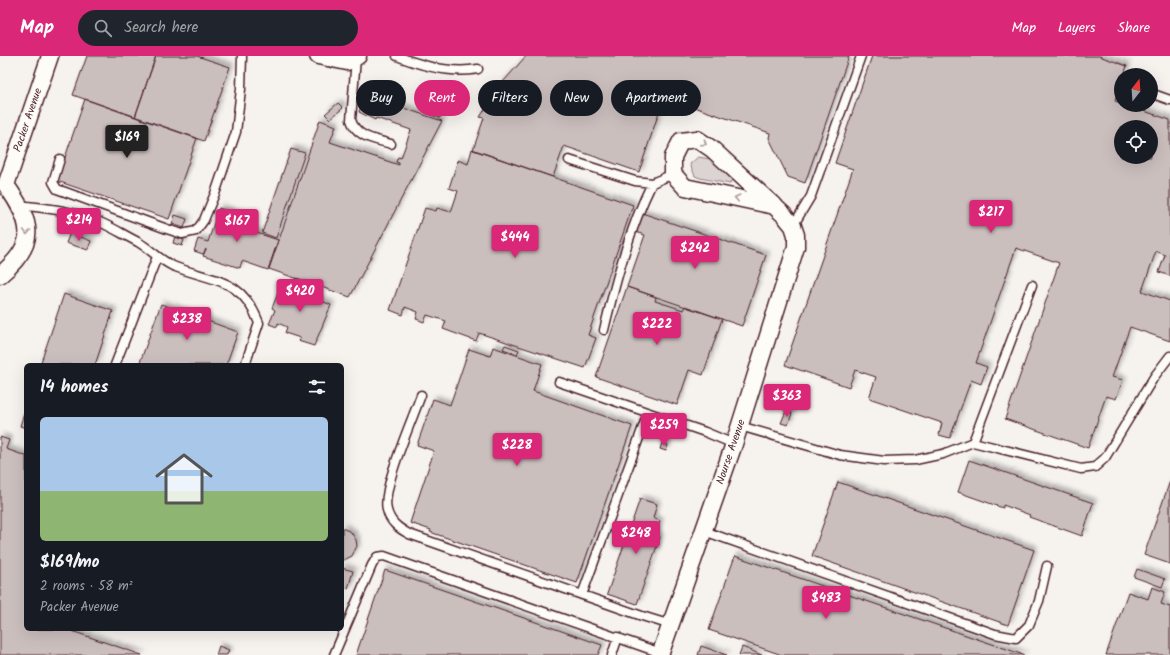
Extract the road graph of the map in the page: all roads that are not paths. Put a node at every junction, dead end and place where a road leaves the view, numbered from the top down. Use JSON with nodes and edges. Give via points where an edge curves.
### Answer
{"nodes":[{"id":1,"x":50,"y":56,"type":"edge"},
{"id":2,"x":242,"y":56,"type":"edge"},
{"id":3,"x":318,"y":56,"type":"edge"},
{"id":4,"x":397,"y":56,"type":"edge"},
{"id":5,"x":861,"y":56,"type":"edge"},
{"id":6,"x":357,"y":57,"type":"edge"},
{"id":7,"x":478,"y":69,"type":"dead end"},
{"id":8,"x":1158,"y":96,"type":"edge"},
{"id":9,"x":1170,"y":100,"type":"edge"},
{"id":10,"x":391,"y":144,"type":"dead end"},
{"id":11,"x":60,"y":159,"type":"dead end"},
{"id":12,"x":569,"y":160,"type":"dead end"},
{"id":13,"x":674,"y":174,"type":"junction"},
{"id":14,"x":652,"y":183,"type":"junction"},
{"id":15,"x":3,"y":186,"type":"edge"},
{"id":16,"x":20,"y":205,"type":"junction"},
{"id":17,"x":775,"y":206,"type":"junction"},
{"id":18,"x":793,"y":226,"type":"junction"},
{"id":19,"x":157,"y":257,"type":"junction"},
{"id":20,"x":0,"y":275,"type":"edge"},
{"id":21,"x":1032,"y":285,"type":"dead end"},
{"id":22,"x":604,"y":330,"type":"dead end"},
{"id":23,"x":1170,"y":356,"type":"edge"},
{"id":24,"x":116,"y":363,"type":"edge"},
{"id":25,"x":246,"y":363,"type":"edge"},
{"id":26,"x":559,"y":382,"type":"dead end"},
{"id":27,"x":421,"y":395,"type":"dead end"},
{"id":28,"x":648,"y":413,"type":"junction"},
{"id":29,"x":740,"y":426,"type":"junction"},
{"id":30,"x":973,"y":442,"type":"junction"},
{"id":31,"x":734,"y":444,"type":"junction"},
{"id":32,"x":704,"y":531,"type":"junction"},
{"id":33,"x":1047,"y":566,"type":"dead end"},
{"id":34,"x":582,"y":595,"type":"junction"},
{"id":35,"x":671,"y":625,"type":"junction"},
{"id":36,"x":618,"y":637,"type":"junction"},
{"id":37,"x":661,"y":654,"type":"edge"},
{"id":38,"x":334,"y":655,"type":"edge"},
{"id":39,"x":612,"y":655,"type":"edge"}],
"edges":[{"from":1,"to":15,"type":"street","name":"Packer Avenue"},
{"from":2,"to":11,"type":"lane","via":[[236,132],[216,191],[204,220],[196,230],[182,234],[57,189],[53,182]]},
{"from":3,"to":6,"type":"street","via":[[347,62]]},
{"from":4,"to":7,"type":"lane","via":[[442,68],[465,71]]},
{"from":5,"to":18,"type":"lane","via":[[811,196]]},
{"from":6,"to":10,"type":"lane","via":[[351,120],[354,129],[360,134]]},
{"from":8,"to":9,"type":"lane"},
{"from":12,"to":14,"type":"lane","via":[[635,181]]},
{"from":13,"to":14,"type":"lane"},
{"from":17,"to":13,"type":"street","one_way":true,"via":[[685,187]]},
{"from":13,"to":17,"type":"street","one_way":true,"via":[[673,157],[681,141],[697,139],[712,149]]},
{"from":14,"to":22,"type":"lane","via":[[639,208],[619,269]]},
{"from":15,"to":16,"type":"street","name":"Packer Avenue"},
{"from":16,"to":19,"type":"lane","via":[[84,216],[144,245]]},
{"from":16,"to":20,"type":"street","name":"Packer Avenue","one_way":true,"via":[[28,226],[27,242],[18,259]]},
{"from":17,"to":18,"type":"street"},
{"from":18,"to":29,"type":"street","name":"Nourse Avenue","via":[[796,248],[793,262]]},
{"from":19,"to":24,"type":"lane"},
{"from":19,"to":25,"type":"lane","via":[[173,266],[214,278],[243,294],[260,323]]},
{"from":21,"to":30,"type":"lane"},
{"from":23,"to":30,"type":"lane","via":[[1154,377],[1105,458],[1095,467],[1081,469]]},
{"from":26,"to":28,"type":"lane"},
{"from":27,"to":34,"type":"lane","via":[[389,485],[386,508],[397,527],[409,534]]},
{"from":28,"to":31,"type":"lane"},
{"from":28,"to":34,"type":"lane"},
{"from":29,"to":30,"type":"lane","via":[[840,455],[884,461],[916,460],[943,454]]},
{"from":29,"to":31,"type":"street","name":"Nourse Avenue"},
{"from":31,"to":32,"type":"street","name":"Nourse Avenue"},
{"from":32,"to":33,"type":"lane","via":[[995,634],[1016,638],[1029,625],[1039,601]]},
{"from":32,"to":35,"type":"street","name":"Nourse Avenue"},
{"from":34,"to":35,"type":"lane"},
{"from":35,"to":37,"type":"street","name":"Nourse Avenue"},
{"from":36,"to":37,"type":"lane"},
{"from":36,"to":38,"type":"lane","via":[[384,556],[377,557],[372,565]]},
{"from":36,"to":39,"type":"lane"}]}
